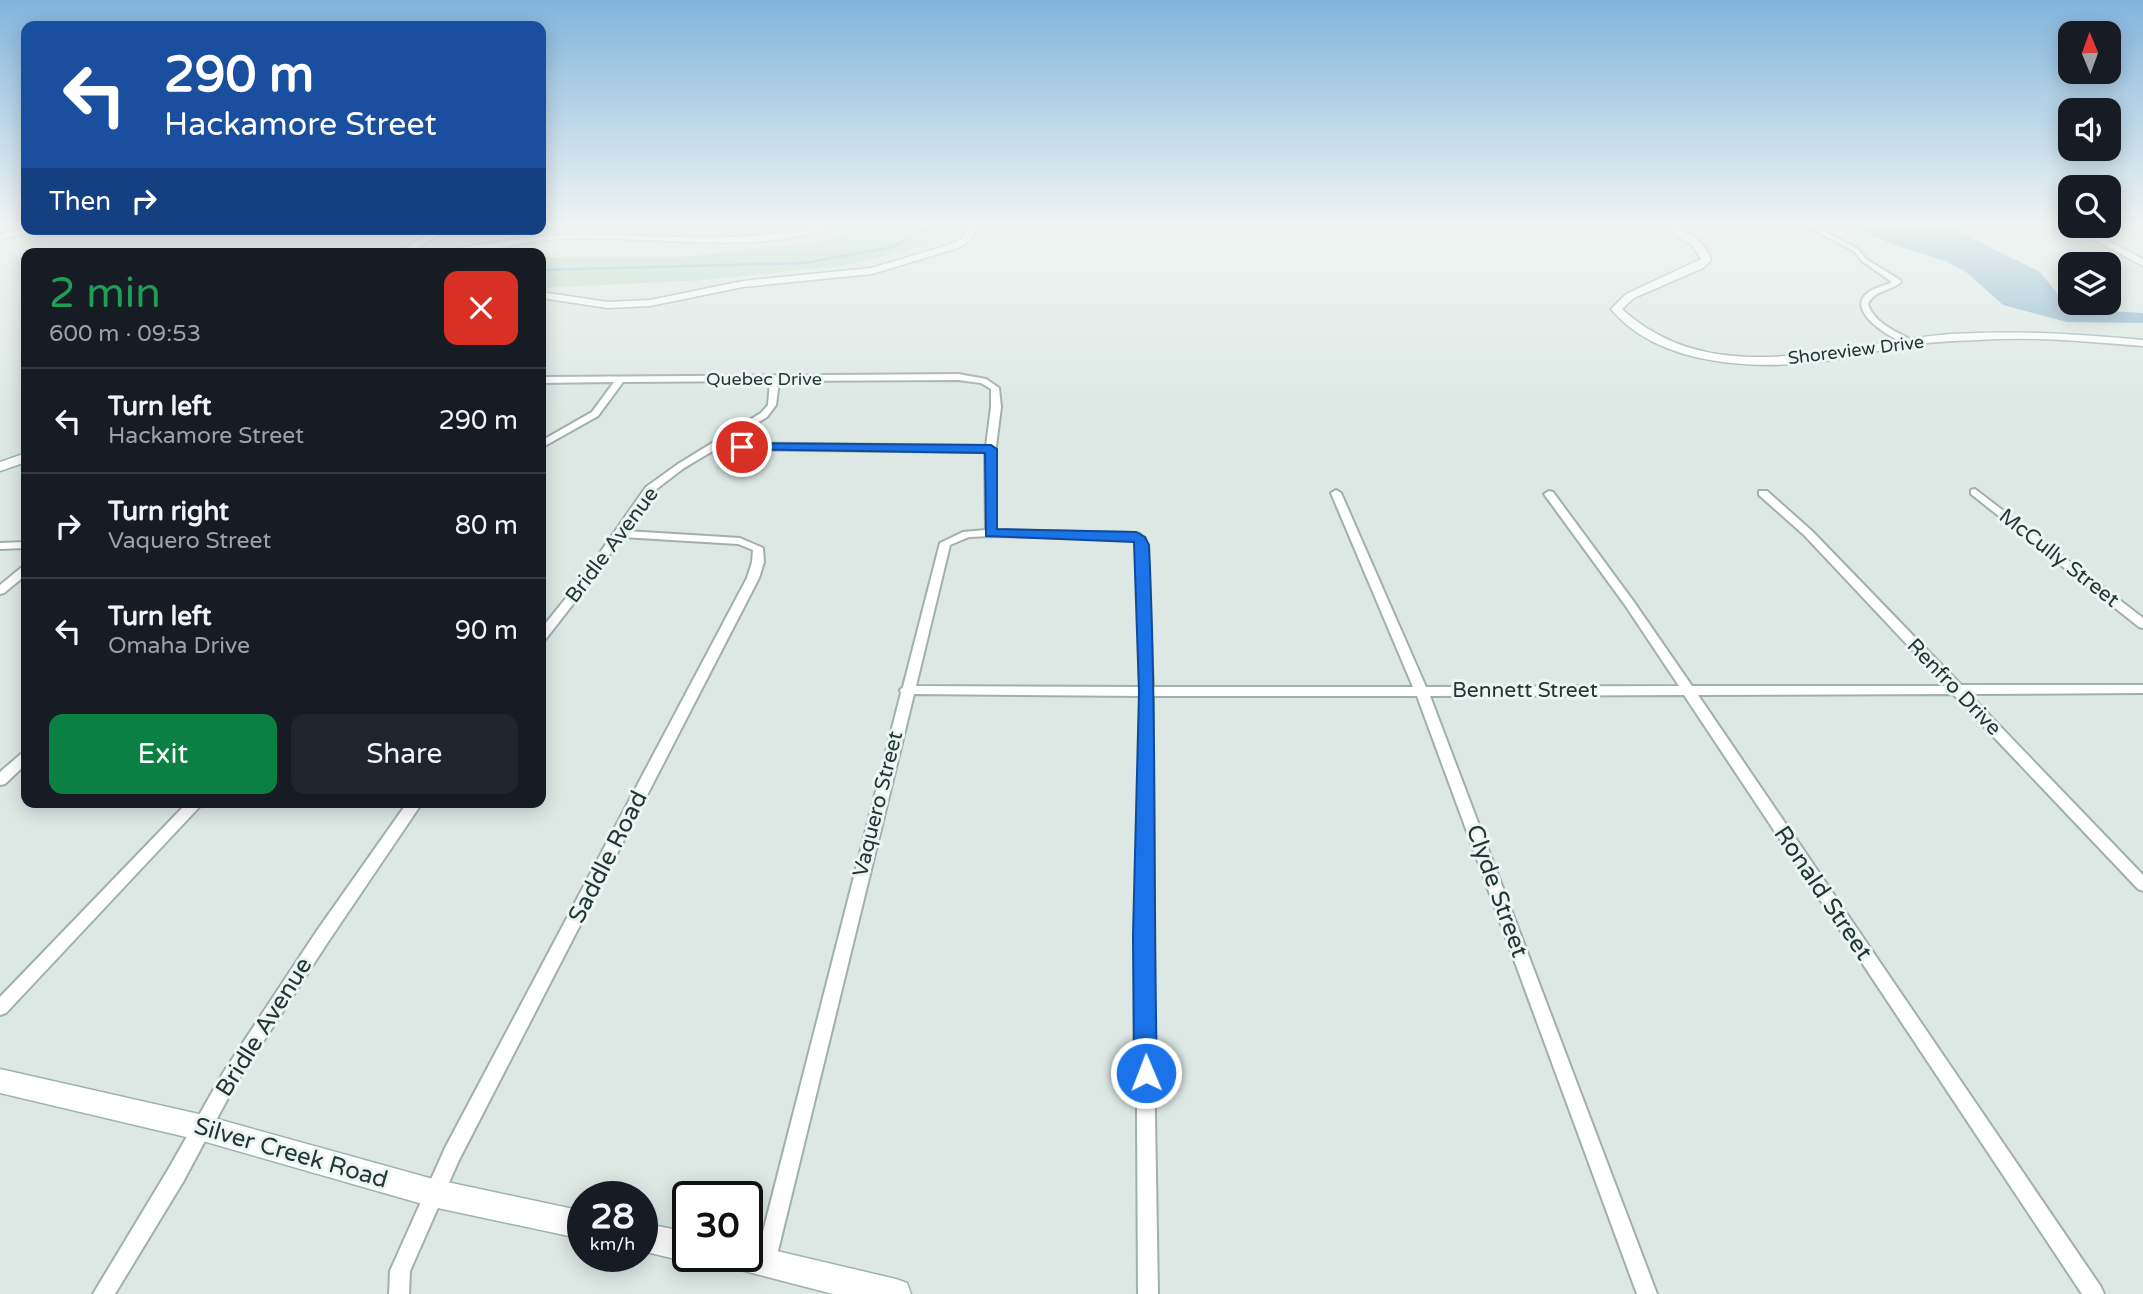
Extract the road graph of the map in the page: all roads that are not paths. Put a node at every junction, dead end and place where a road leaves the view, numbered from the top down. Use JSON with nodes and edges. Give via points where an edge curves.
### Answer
{"nodes":[{"id":1,"x":730,"y":286,"type":"edge"},
{"id":2,"x":1652,"y":286,"type":"edge"},
{"id":3,"x":1888,"y":286,"type":"edge"},
{"id":4,"x":546,"y":296,"type":"edge"},
{"id":5,"x":1909,"y":342,"type":"junction"},
{"id":6,"x":2143,"y":343,"type":"edge"},
{"id":7,"x":621,"y":379,"type":"junction"},
{"id":8,"x":775,"y":379,"type":"junction"},
{"id":9,"x":546,"y":380,"type":"edge"},
{"id":10,"x":546,"y":442,"type":"edge"},
{"id":11,"x":716,"y":446,"type":"junction"},
{"id":12,"x":991,"y":449,"type":"junction"},
{"id":13,"x":21,"y":459,"type":"edge"},
{"id":14,"x":0,"y":467,"type":"edge"},
{"id":15,"x":1975,"y":492,"type":"dead end"},
{"id":16,"x":1336,"y":493,"type":"dead end"},
{"id":17,"x":1763,"y":493,"type":"dead end"},
{"id":18,"x":1549,"y":494,"type":"dead end"},
{"id":19,"x":990,"y":533,"type":"junction"},
{"id":20,"x":619,"y":534,"type":"junction"},
{"id":21,"x":21,"y":545,"type":"edge"},
{"id":22,"x":0,"y":546,"type":"edge"},
{"id":23,"x":21,"y":573,"type":"edge"},
{"id":24,"x":0,"y":591,"type":"edge"},
{"id":25,"x":2143,"y":624,"type":"edge"},
{"id":26,"x":546,"y":631,"type":"edge"},
{"id":27,"x":2143,"y":689,"type":"edge"},
{"id":28,"x":906,"y":690,"type":"junction"},
{"id":29,"x":1689,"y":690,"type":"junction"},
{"id":30,"x":1422,"y":691,"type":"junction"},
{"id":31,"x":1957,"y":691,"type":"junction"},
{"id":32,"x":1147,"y":692,"type":"junction"},
{"id":33,"x":21,"y":761,"type":"edge"},
{"id":34,"x":0,"y":780,"type":"edge"},
{"id":35,"x":192,"y":808,"type":"edge"},
{"id":36,"x":412,"y":808,"type":"edge"},
{"id":37,"x":2143,"y":885,"type":"edge"},
{"id":38,"x":0,"y":1008,"type":"edge"},
{"id":39,"x":0,"y":1081,"type":"edge"},
{"id":40,"x":203,"y":1128,"type":"junction"},
{"id":41,"x":433,"y":1193,"type":"junction"},
{"id":42,"x":567,"y":1221,"type":"edge"},
{"id":43,"x":765,"y":1263,"type":"joint"},
{"id":44,"x":829,"y":1286,"type":"edge"},
{"id":45,"x":103,"y":1294,"type":"edge"},
{"id":46,"x":399,"y":1294,"type":"edge"},
{"id":47,"x":896,"y":1294,"type":"edge"},
{"id":48,"x":1148,"y":1294,"type":"edge"},
{"id":49,"x":1647,"y":1294,"type":"edge"},
{"id":50,"x":2094,"y":1294,"type":"edge"}],
"edges":[{"from":1,"to":4,"type":"street","via":[[640,303],[592,303]]},
{"from":2,"to":5,"type":"street","name":"Shoreview Drive","via":[[1630,296],[1616,309],[1659,340],[1711,355],[1818,359]]},
{"from":3,"to":5,"type":"street","via":[[1868,296],[1866,310]]},
{"from":5,"to":6,"type":"street","name":"Shoreview Drive","via":[[2027,335]]},
{"from":7,"to":8,"type":"street","name":"Quebec Drive"},
{"from":7,"to":9,"type":"street","name":"Quebec Drive"},
{"from":7,"to":10,"type":"street","via":[[595,414]]},
{"from":8,"to":11,"type":"street","name":"Bridle Avenue","via":[[772,405],[764,415]]},
{"from":8,"to":12,"type":"street","name":"Quebec Drive","via":[[958,377],[987,382],[995,388]]},
{"from":11,"to":12,"type":"street"},
{"from":11,"to":20,"type":"street","name":"Bridle Avenue","via":[[650,489]]},
{"from":12,"to":19,"type":"street"},
{"from":13,"to":14,"type":"street"},
{"from":15,"to":25,"type":"street","name":"McCully Street"},
{"from":16,"to":30,"type":"street","name":"Clyde Street"},
{"from":17,"to":31,"type":"street","name":"Renfro Drive","via":[[1808,533]]},
{"from":18,"to":29,"type":"street","name":"Ronald Street"},
{"from":19,"to":28,"type":"street","name":"Vaquero Street","via":[[967,534],[945,543]]},
{"from":19,"to":32,"type":"street","via":[[1136,536],[1140,540]]},
{"from":20,"to":26,"type":"street","name":"Bridle Avenue"},
{"from":20,"to":41,"type":"street","name":"Saddle Road","via":[[740,541],[758,548],[758,562]]},
{"from":21,"to":22,"type":"street"},
{"from":23,"to":24,"type":"street"},
{"from":27,"to":31,"type":"street","name":"Bennett Street"},
{"from":28,"to":32,"type":"street","name":"Bennett Street"},
{"from":28,"to":43,"type":"street","name":"Vaquero Street"},
{"from":29,"to":30,"type":"street","name":"Bennett Street"},
{"from":29,"to":31,"type":"street","name":"Bennett Street"},
{"from":29,"to":50,"type":"street","name":"Ronald Street"},
{"from":30,"to":32,"type":"street","name":"Bennett Street"},
{"from":30,"to":49,"type":"street","name":"Clyde Street"},
{"from":31,"to":37,"type":"street","name":"Renfro Drive"},
{"from":32,"to":48,"type":"street"},
{"from":33,"to":34,"type":"street"},
{"from":35,"to":38,"type":"street"},
{"from":36,"to":40,"type":"street","name":"Bridle Avenue","via":[[229,1079]]},
{"from":39,"to":40,"type":"street","name":"Silver Creek Road"},
{"from":40,"to":41,"type":"street","name":"Silver Creek Road"},
{"from":40,"to":45,"type":"street","name":"Bridle Avenue"},
{"from":41,"to":42,"type":"street","name":"Silver Creek Road"},
{"from":41,"to":46,"type":"street","name":"Saddle Road","via":[[400,1271]]},
{"from":43,"to":44,"type":"street"},
{"from":44,"to":47,"type":"street"}]}
